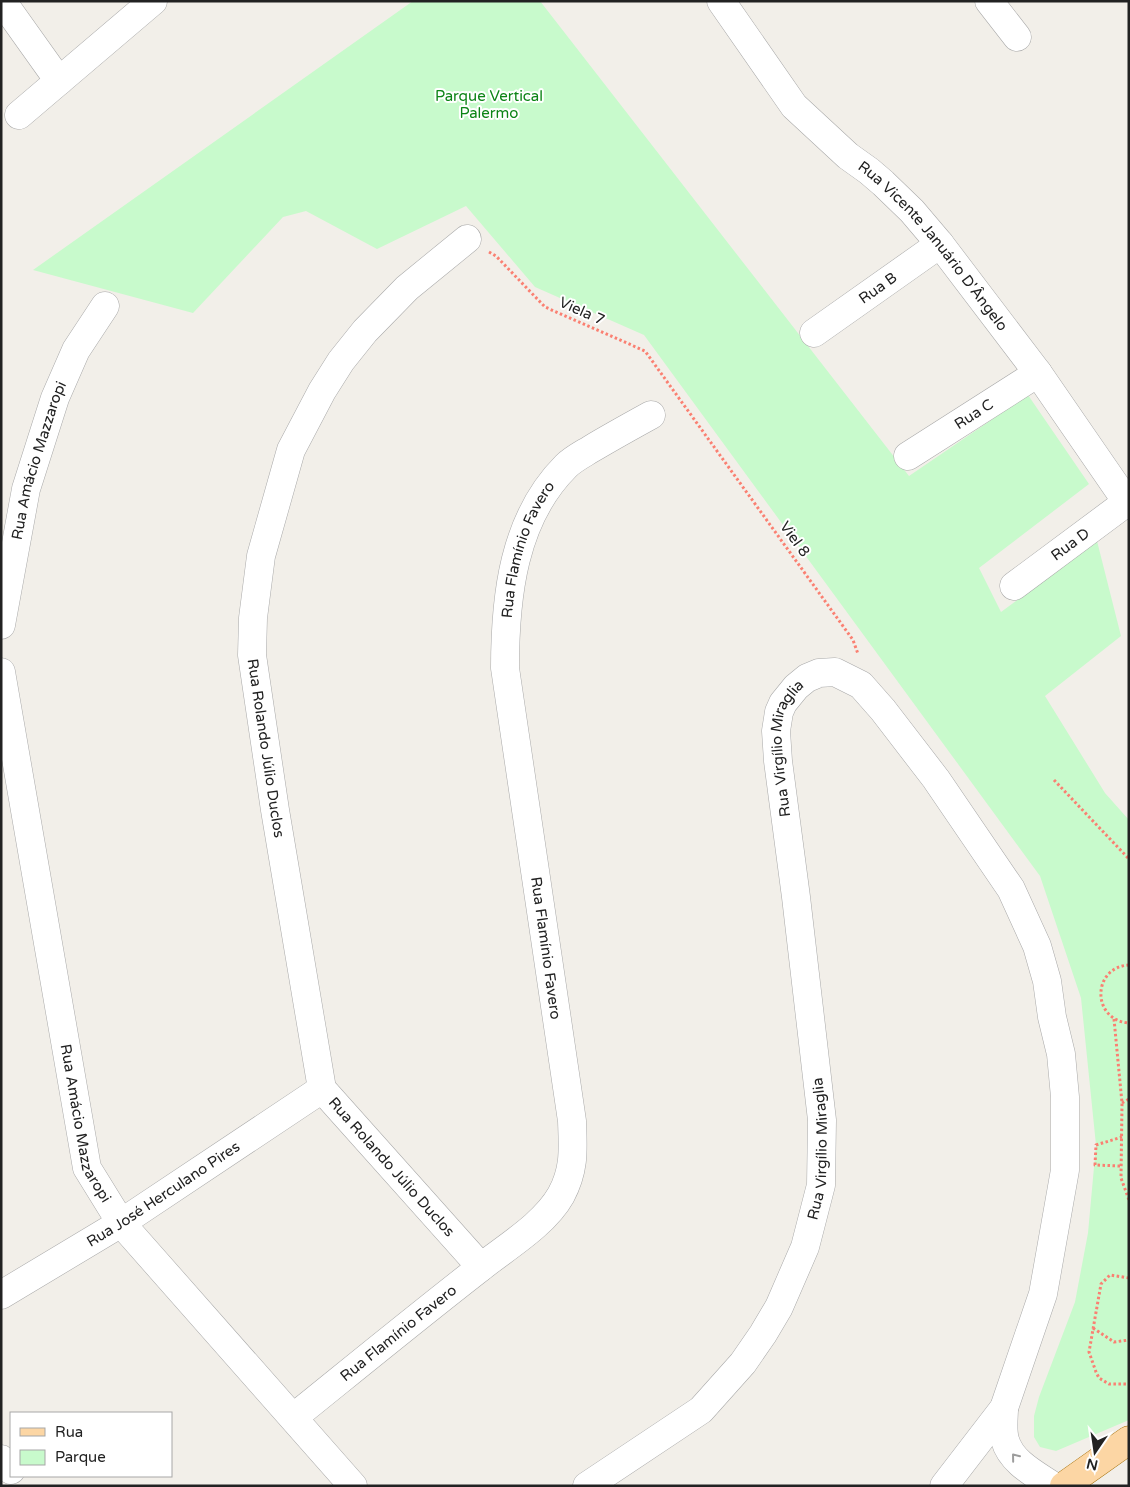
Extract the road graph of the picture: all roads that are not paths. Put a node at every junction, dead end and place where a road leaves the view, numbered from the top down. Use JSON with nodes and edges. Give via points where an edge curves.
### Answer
{"nodes":[{"id":1,"x":2,"y":1,"type":"edge"},
{"id":2,"x":153,"y":1,"type":"edge"},
{"id":3,"x":720,"y":1,"type":"edge"},
{"id":4,"x":989,"y":1,"type":"edge"},
{"id":5,"x":1017,"y":37,"type":"dead end"},
{"id":6,"x":59,"y":81,"type":"junction"},
{"id":7,"x":19,"y":115,"type":"dead end"},
{"id":8,"x":467,"y":239,"type":"road end"},
{"id":9,"x":940,"y":244,"type":"junction"},
{"id":10,"x":105,"y":306,"type":"dead end"},
{"id":11,"x":814,"y":333,"type":"dead end"},
{"id":12,"x":1038,"y":373,"type":"junction"},
{"id":13,"x":651,"y":415,"type":"dead end"},
{"id":14,"x":908,"y":456,"type":"dead end"},
{"id":15,"x":1128,"y":503,"type":"edge"},
{"id":16,"x":1014,"y":586,"type":"dead end"},
{"id":17,"x":1,"y":625,"type":"edge"},
{"id":18,"x":1,"y":672,"type":"edge"},
{"id":19,"x":8,"y":741,"type":"edge"},
{"id":20,"x":322,"y":1089,"type":"junction"},
{"id":21,"x":121,"y":1223,"type":"junction"},
{"id":22,"x":481,"y":1267,"type":"junction"},
{"id":23,"x":1,"y":1295,"type":"edge"},
{"id":24,"x":1004,"y":1408,"type":"junction"},
{"id":25,"x":294,"y":1417,"type":"junction"},
{"id":26,"x":1129,"y":1440,"type":"edge"},
{"id":27,"x":1,"y":1459,"type":"edge"},
{"id":28,"x":10,"y":1469,"type":"edge"},
{"id":29,"x":353,"y":1486,"type":"edge"},
{"id":30,"x":587,"y":1486,"type":"edge"},
{"id":31,"x":944,"y":1486,"type":"edge"},
{"id":32,"x":1053,"y":1486,"type":"edge"},
{"id":33,"x":1064,"y":1486,"type":"edge"}],
"edges":[{"from":1,"to":6,"type":"street"},
{"from":2,"to":6,"type":"street"},
{"from":3,"to":9,"type":"street","name":"Rua Vicente Januário D'Ângelo","via":[[794,106],[883,183]]},
{"from":4,"to":5,"type":"street"},
{"from":6,"to":7,"type":"street"},
{"from":8,"to":20,"type":"street","name":"Rua Rolando Júlio Duclos","via":[[407,288],[364,331],[341,361],[291,450],[261,556],[252,655]]},
{"from":9,"to":11,"type":"street","name":"Rua B"},
{"from":9,"to":12,"type":"street","name":"Rua Vicente Januário D'Ângelo"},
{"from":10,"to":17,"type":"street","name":"Rua Amácio Mazzaropi","via":[[76,350],[55,398],[26,489]]},
{"from":12,"to":14,"type":"street","name":"Rua C"},
{"from":12,"to":15,"type":"street","name":"Rua Vicente Januário D'Ângelo"},
{"from":13,"to":22,"type":"street","name":"Rua Flamínio Favero","via":[[567,465],[542,496],[528,521],[509,588],[505,668],[570,1112],[573,1152],[568,1180],[551,1208],[523,1235]]},
{"from":15,"to":16,"type":"street","name":"Rua D"},
{"from":18,"to":19,"type":"street","name":"Rua Amácio Mazzaropi"},
{"from":19,"to":21,"type":"street","name":"Rua Amácio Mazzaropi","via":[[88,1168]]},
{"from":20,"to":21,"type":"street","name":"Rua José Herculano Pires"},
{"from":20,"to":22,"type":"street","name":"Rua Rolando Júlio Duclos"},
{"from":21,"to":23,"type":"street","name":"Rua José Herculano Pires"},
{"from":21,"to":25,"type":"street","name":"Rua Amácio Mazzaropi"},
{"from":22,"to":25,"type":"street","name":"Rua Flamínio Favero"},
{"from":24,"to":30,"type":"street","name":"Rua Virgílio Miraglia","via":[[1044,1294],[1065,1170],[1061,1054],[1046,981],[1037,946],[1011,889],[936,779],[861,685],[835,672],[820,674],[807,678],[790,694],[776,723],[822,1120],[821,1185],[806,1247],[763,1334],[701,1410]]},
{"from":24,"to":31,"type":"street","name":"Rua Virgílio Miraglia"},
{"from":32,"to":24,"type":"street","name":"Rua Virgílio Miraglia","one_way":true,"via":[[1019,1463],[1010,1452],[1004,1439]]},
{"from":25,"to":29,"type":"street","name":"Rua Amácio Mazzaropi"},
{"from":26,"to":33,"type":"main road"},
{"from":27,"to":28,"type":"street"}]}
